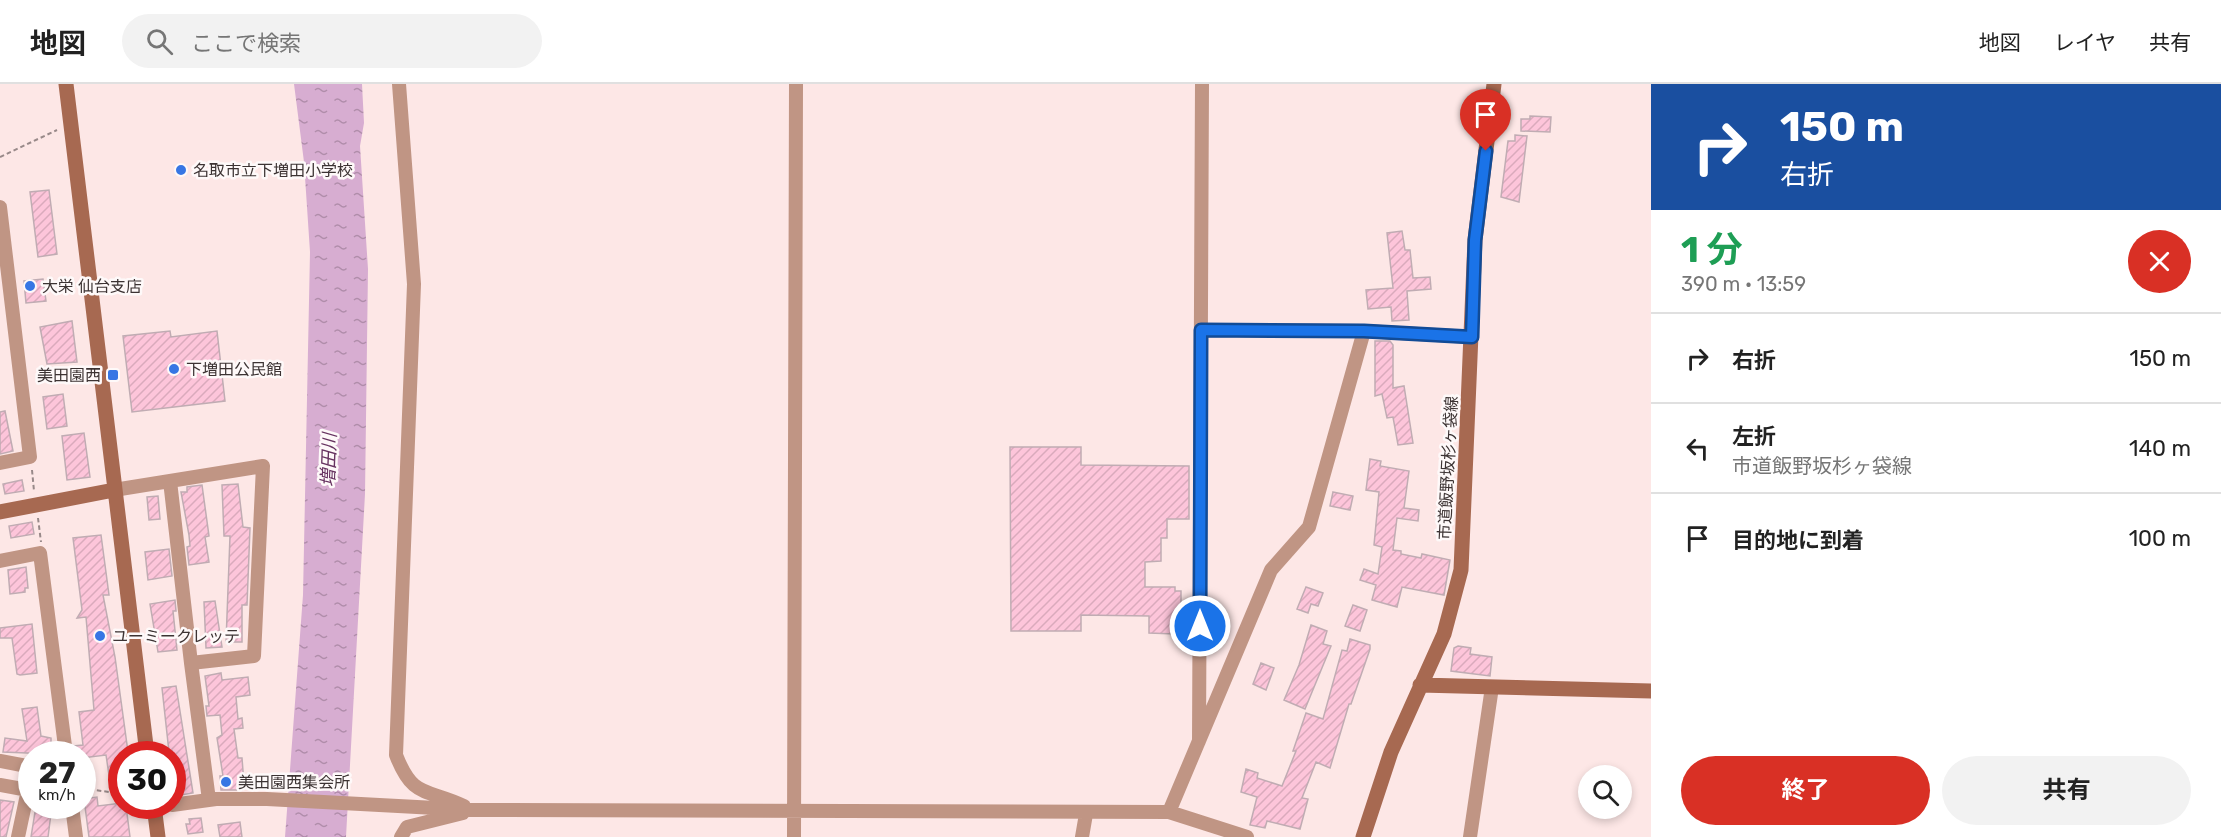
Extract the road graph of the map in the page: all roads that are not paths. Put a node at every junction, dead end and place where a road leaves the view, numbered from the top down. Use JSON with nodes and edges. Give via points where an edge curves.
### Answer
{"nodes":[{"id":1,"x":66,"y":84,"type":"edge"},
{"id":2,"x":399,"y":84,"type":"edge"},
{"id":3,"x":796,"y":84,"type":"edge"},
{"id":4,"x":1202,"y":84,"type":"edge"},
{"id":5,"x":1494,"y":84,"type":"edge"},
{"id":6,"x":0,"y":207,"type":"edge"},
{"id":7,"x":2,"y":249,"type":"edge"},
{"id":8,"x":1201,"y":330,"type":"junction"},
{"id":9,"x":1364,"y":331,"type":"junction"},
{"id":10,"x":1472,"y":337,"type":"junction"},
{"id":11,"x":0,"y":463,"type":"edge"},
{"id":12,"x":170,"y":481,"type":"junction"},
{"id":13,"x":114,"y":490,"type":"junction"},
{"id":14,"x":0,"y":512,"type":"edge"},
{"id":15,"x":0,"y":561,"type":"edge"},
{"id":16,"x":191,"y":663,"type":"junction"},
{"id":17,"x":1420,"y":685,"type":"junction"},
{"id":18,"x":1492,"y":687,"type":"junction"},
{"id":19,"x":1651,"y":691,"type":"edge"},
{"id":20,"x":64,"y":741,"type":"edge"},
{"id":21,"x":145,"y":741,"type":"edge"},
{"id":22,"x":1199,"y":741,"type":"junction"},
{"id":23,"x":0,"y":761,"type":"edge"},
{"id":24,"x":18,"y":764,"type":"edge"},
{"id":25,"x":0,"y":785,"type":"edge"},
{"id":26,"x":209,"y":800,"type":"junction"},
{"id":27,"x":186,"y":804,"type":"edge"},
{"id":28,"x":472,"y":810,"type":"junction"},
{"id":29,"x":795,"y":812,"type":"junction"},
{"id":30,"x":1169,"y":812,"type":"junction"},
{"id":31,"x":1086,"y":814,"type":"junction"},
{"id":32,"x":74,"y":819,"type":"edge"},
{"id":33,"x":156,"y":819,"type":"edge"},
{"id":34,"x":18,"y":837,"type":"edge"},
{"id":35,"x":76,"y":837,"type":"edge"},
{"id":36,"x":158,"y":837,"type":"edge"},
{"id":37,"x":401,"y":837,"type":"edge"},
{"id":38,"x":794,"y":837,"type":"edge"},
{"id":39,"x":1082,"y":837,"type":"edge"},
{"id":40,"x":1247,"y":837,"type":"edge"},
{"id":41,"x":1363,"y":837,"type":"edge"},
{"id":42,"x":1470,"y":837,"type":"edge"}],
"edges":[{"from":1,"to":13,"type":"street"},
{"from":2,"to":28,"type":"street","via":[[414,284],[396,755],[405,777],[415,788]]},
{"from":3,"to":29,"type":"street"},
{"from":4,"to":8,"type":"street"},
{"from":5,"to":10,"type":"street","name":"市道飯野坂杉ヶ袋線","via":[[1475,240]]},
{"from":6,"to":7,"type":"street"},
{"from":7,"to":11,"type":"street","via":[[30,457]]},
{"from":8,"to":9,"type":"street"},
{"from":8,"to":22,"type":"street"},
{"from":9,"to":10,"type":"street"},
{"from":9,"to":22,"type":"street","via":[[1309,527],[1271,570]]},
{"from":10,"to":17,"type":"street","name":"市道飯野坂杉ヶ袋線","via":[[1461,570],[1444,634]]},
{"from":12,"to":13,"type":"street"},
{"from":12,"to":16,"type":"street"},
{"from":12,"to":16,"type":"street","via":[[262,466],[254,656]]},
{"from":13,"to":14,"type":"street"},
{"from":13,"to":21,"type":"street"},
{"from":15,"to":20,"type":"street","via":[[40,553]]},
{"from":16,"to":26,"type":"street"},
{"from":17,"to":18,"type":"street"},
{"from":17,"to":41,"type":"street","name":"市道飯野坂杉ヶ袋線","via":[[1391,752]]},
{"from":18,"to":19,"type":"street"},
{"from":18,"to":42,"type":"street"},
{"from":22,"to":30,"type":"street"},
{"from":23,"to":24,"type":"street"},
{"from":25,"to":34,"type":"street","via":[[28,790]]},
{"from":26,"to":27,"type":"street"},
{"from":26,"to":28,"type":"street","via":[[267,799]]},
{"from":28,"to":29,"type":"street"},
{"from":28,"to":37,"type":"street","via":[[407,827]]},
{"from":29,"to":31,"type":"street"},
{"from":29,"to":38,"type":"street"},
{"from":30,"to":31,"type":"street"},
{"from":30,"to":40,"type":"street"},
{"from":31,"to":39,"type":"street"},
{"from":32,"to":35,"type":"street"},
{"from":33,"to":36,"type":"street"}]}
